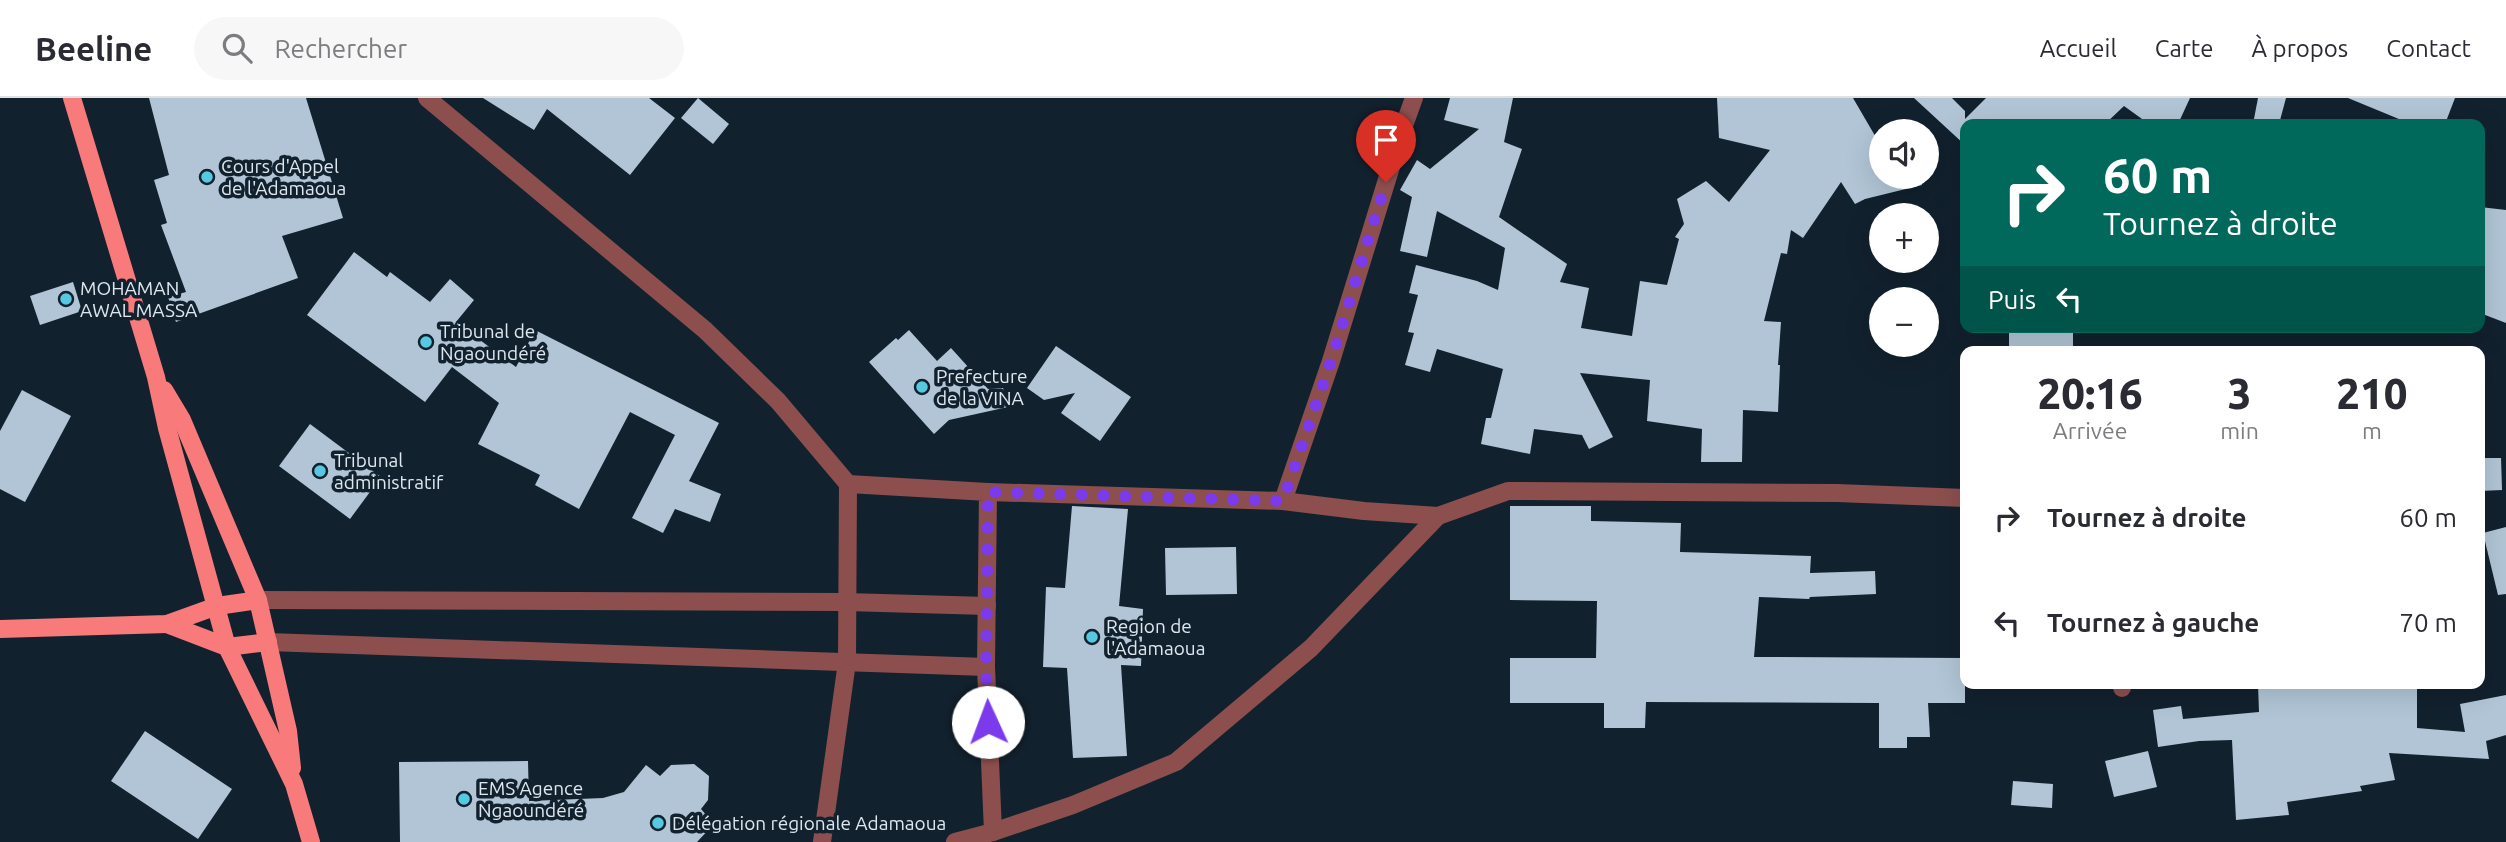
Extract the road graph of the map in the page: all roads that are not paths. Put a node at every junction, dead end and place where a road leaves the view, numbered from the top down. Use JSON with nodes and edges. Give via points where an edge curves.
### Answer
{"nodes":[{"id":1,"x":72,"y":98,"type":"edge"},
{"id":2,"x":427,"y":98,"type":"edge"},
{"id":3,"x":1414,"y":98,"type":"edge"},
{"id":4,"x":156,"y":377,"type":"junction"},
{"id":5,"x":848,"y":484,"type":"junction"},
{"id":6,"x":988,"y":492,"type":"junction"},
{"id":7,"x":1960,"y":498,"type":"edge"},
{"id":8,"x":1283,"y":501,"type":"junction"},
{"id":9,"x":1437,"y":516,"type":"junction"},
{"id":10,"x":258,"y":600,"type":"junction"},
{"id":11,"x":846,"y":602,"type":"junction"},
{"id":12,"x":217,"y":606,"type":"junction"},
{"id":13,"x":987,"y":606,"type":"junction"},
{"id":14,"x":167,"y":624,"type":"junction"},
{"id":15,"x":0,"y":629,"type":"edge"},
{"id":16,"x":268,"y":642,"type":"junction"},
{"id":17,"x":228,"y":647,"type":"junction"},
{"id":18,"x":847,"y":662,"type":"junction"},
{"id":19,"x":986,"y":667,"type":"junction"},
{"id":20,"x":294,"y":784,"type":"junction"},
{"id":21,"x":993,"y":832,"type":"junction"},
{"id":22,"x":311,"y":842,"type":"edge"},
{"id":23,"x":822,"y":842,"type":"edge"},
{"id":24,"x":955,"y":842,"type":"edge"}],
"edges":[{"from":1,"to":4,"type":"main road"},
{"from":2,"to":5,"type":"street","via":[[705,330],[778,401]]},
{"from":3,"to":8,"type":"street"},
{"from":4,"to":10,"type":"main road","via":[[182,421]]},
{"from":4,"to":12,"type":"main road"},
{"from":5,"to":6,"type":"street"},
{"from":5,"to":11,"type":"street"},
{"from":6,"to":8,"type":"street"},
{"from":6,"to":13,"type":"street"},
{"from":7,"to":9,"type":"street","via":[[1508,491]]},
{"from":8,"to":9,"type":"street"},
{"from":9,"to":21,"type":"street","via":[[1311,648],[1176,762],[1073,806]]},
{"from":10,"to":11,"type":"street"},
{"from":10,"to":12,"type":"main road"},
{"from":10,"to":16,"type":"main road"},
{"from":11,"to":13,"type":"street"},
{"from":11,"to":18,"type":"street"},
{"from":12,"to":14,"type":"main road"},
{"from":12,"to":17,"type":"main road"},
{"from":13,"to":19,"type":"street"},
{"from":14,"to":15,"type":"main road"},
{"from":14,"to":17,"type":"main road"},
{"from":16,"to":17,"type":"main road"},
{"from":16,"to":18,"type":"street"},
{"from":16,"to":20,"type":"main road","via":[[288,731]]},
{"from":17,"to":20,"type":"main road"},
{"from":18,"to":19,"type":"street"},
{"from":18,"to":23,"type":"street"},
{"from":19,"to":21,"type":"street"},
{"from":20,"to":22,"type":"main road"},
{"from":21,"to":24,"type":"street"}]}
